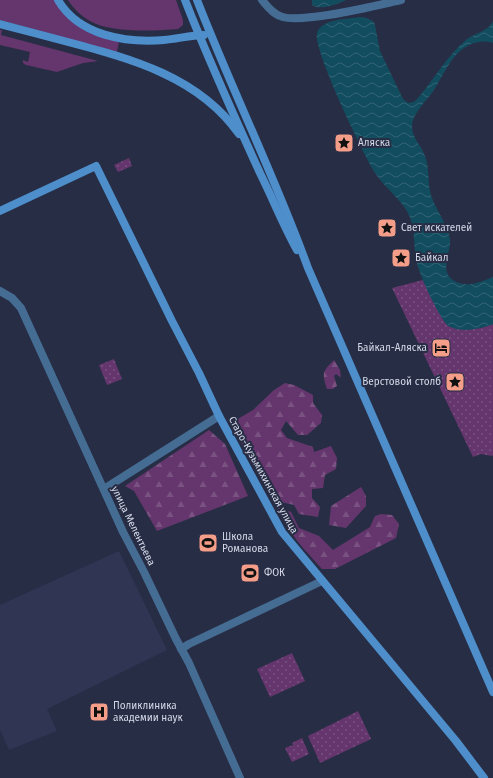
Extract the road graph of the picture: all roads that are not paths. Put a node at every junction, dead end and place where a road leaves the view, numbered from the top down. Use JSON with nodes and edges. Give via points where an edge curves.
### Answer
{"nodes":[{"id":1,"x":58,"y":0,"type":"edge"},
{"id":2,"x":185,"y":0,"type":"edge"},
{"id":3,"x":197,"y":0,"type":"edge"},
{"id":4,"x":262,"y":0,"type":"edge"},
{"id":5,"x":401,"y":0,"type":"edge"},
{"id":6,"x":0,"y":24,"type":"edge"},
{"id":7,"x":194,"y":24,"type":"junction"},
{"id":8,"x":199,"y":35,"type":"junction"},
{"id":9,"x":172,"y":39,"type":"junction"},
{"id":10,"x":213,"y":40,"type":"junction"},
{"id":11,"x":249,"y":149,"type":"junction"},
{"id":12,"x":0,"y":211,"type":"edge"},
{"id":13,"x":308,"y":268,"type":"junction"},
{"id":14,"x":0,"y":291,"type":"edge"},
{"id":15,"x":219,"y":416,"type":"junction"},
{"id":16,"x":104,"y":489,"type":"junction"},
{"id":17,"x":322,"y":581,"type":"junction"},
{"id":18,"x":181,"y":649,"type":"junction"},
{"id":19,"x":493,"y":692,"type":"edge"},
{"id":20,"x":240,"y":778,"type":"edge"},
{"id":21,"x":484,"y":778,"type":"edge"}],
"edges":[{"from":1,"to":9,"type":"main road","via":[[66,12],[77,21],[99,33],[132,39]]},
{"from":2,"to":7,"type":"main road"},
{"from":3,"to":10,"type":"main road"},
{"from":4,"to":5,"type":"street","via":[[281,17],[292,18],[308,18]]},
{"from":6,"to":11,"type":"main road","via":[[119,56],[170,76],[196,92],[222,114]]},
{"from":7,"to":8,"type":"main road"},
{"from":7,"to":9,"type":"main road","via":[[191,33]]},
{"from":8,"to":9,"type":"main road"},
{"from":8,"to":10,"type":"main road"},
{"from":8,"to":11,"type":"main road"},
{"from":10,"to":13,"type":"main road"},
{"from":11,"to":13,"type":"main road","via":[[286,230]]},
{"from":12,"to":15,"type":"main road","name":"Старо-Кузьмихинская улица","via":[[96,166]]},
{"from":13,"to":19,"type":"main road"},
{"from":14,"to":16,"type":"street","name":"улица Мелентьева","via":[[12,298],[20,308]]},
{"from":15,"to":16,"type":"street"},
{"from":15,"to":17,"type":"main road","name":"Старо-Кузьмихинская улица","via":[[282,532]]},
{"from":16,"to":18,"type":"street","name":"улица Мелентьева"},
{"from":17,"to":18,"type":"street"},
{"from":17,"to":21,"type":"main road","name":"Старо-Кузьмихинская улица"},
{"from":18,"to":20,"type":"street","name":"улица Мелентьева"}]}
